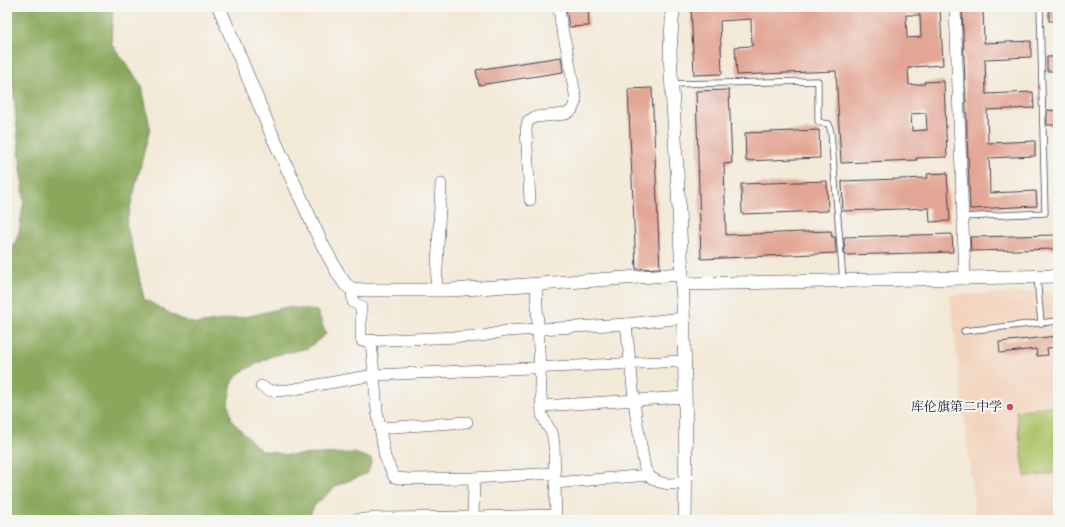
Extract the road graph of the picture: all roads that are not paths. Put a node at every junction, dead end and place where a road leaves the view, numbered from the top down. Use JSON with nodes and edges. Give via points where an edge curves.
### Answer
{"nodes":[{"id":1,"x":219,"y":7,"type":"edge"},
{"id":2,"x":559,"y":7,"type":"edge"},
{"id":3,"x":673,"y":7,"type":"edge"},
{"id":4,"x":955,"y":7,"type":"edge"},
{"id":5,"x":1040,"y":7,"type":"edge"},
{"id":6,"x":671,"y":84,"type":"junction"},
{"id":7,"x":441,"y":184,"type":"dead end"},
{"id":8,"x":530,"y":200,"type":"dead end"},
{"id":9,"x":963,"y":217,"type":"junction"},
{"id":10,"x":1058,"y":276,"type":"edge"},
{"id":11,"x":1037,"y":277,"type":"junction"},
{"id":12,"x":683,"y":279,"type":"junction"},
{"id":13,"x":965,"y":279,"type":"junction"},
{"id":14,"x":843,"y":281,"type":"junction"},
{"id":15,"x":536,"y":284,"type":"junction"},
{"id":16,"x":352,"y":289,"type":"junction"},
{"id":17,"x":436,"y":290,"type":"junction"},
{"id":18,"x":683,"y":318,"type":"junction"},
{"id":19,"x":1058,"y":321,"type":"edge"},
{"id":20,"x":1041,"y":323,"type":"junction"},
{"id":21,"x":626,"y":324,"type":"junction"},
{"id":22,"x":538,"y":329,"type":"junction"},
{"id":23,"x":964,"y":331,"type":"dead end"},
{"id":24,"x":371,"y":340,"type":"junction"},
{"id":25,"x":684,"y":361,"type":"junction"},
{"id":26,"x":630,"y":363,"type":"junction"},
{"id":27,"x":540,"y":368,"type":"junction"},
{"id":28,"x":374,"y":375,"type":"junction"},
{"id":29,"x":261,"y":386,"type":"dead end"},
{"id":30,"x":685,"y":397,"type":"junction"},
{"id":31,"x":634,"y":401,"type":"junction"},
{"id":32,"x":542,"y":406,"type":"junction"},
{"id":33,"x":467,"y":422,"type":"dead end"},
{"id":34,"x":380,"y":428,"type":"junction"},
{"id":35,"x":649,"y":475,"type":"junction"},
{"id":36,"x":474,"y":478,"type":"junction"},
{"id":37,"x":555,"y":478,"type":"junction"},
{"id":38,"x":686,"y":483,"type":"junction"},
{"id":39,"x":556,"y":518,"type":"edge"},
{"id":40,"x":473,"y":519,"type":"edge"},
{"id":41,"x":354,"y":520,"type":"edge"},
{"id":42,"x":685,"y":520,"type":"edge"}],
"edges":[{"from":1,"to":16,"type":"street","via":[[272,135],[321,242],[346,286]]},
{"from":2,"to":8,"type":"street","via":[[576,100],[572,110],[566,114],[535,117],[528,121],[526,129]]},
{"from":3,"to":6,"type":"street"},
{"from":4,"to":9,"type":"street"},
{"from":5,"to":9,"type":"lane","via":[[1045,213]]},
{"from":6,"to":12,"type":"street"},
{"from":6,"to":14,"type":"lane","via":[[818,80],[818,121],[828,124],[831,133]]},
{"from":7,"to":17,"type":"street"},
{"from":9,"to":13,"type":"street"},
{"from":10,"to":11,"type":"street"},
{"from":11,"to":13,"type":"street"},
{"from":11,"to":20,"type":"lane"},
{"from":12,"to":14,"type":"street"},
{"from":12,"to":15,"type":"street"},
{"from":12,"to":18,"type":"street"},
{"from":13,"to":14,"type":"street"},
{"from":15,"to":17,"type":"street"},
{"from":15,"to":22,"type":"street"},
{"from":16,"to":17,"type":"street"},
{"from":16,"to":24,"type":"street","via":[[353,302],[361,307],[362,341]]},
{"from":18,"to":21,"type":"street"},
{"from":18,"to":25,"type":"street"},
{"from":19,"to":20,"type":"lane"},
{"from":20,"to":23,"type":"lane"},
{"from":21,"to":22,"type":"street"},
{"from":21,"to":26,"type":"street"},
{"from":22,"to":24,"type":"street","via":[[506,331],[483,336]]},
{"from":22,"to":27,"type":"street"},
{"from":24,"to":28,"type":"street"},
{"from":25,"to":26,"type":"street"},
{"from":25,"to":30,"type":"street"},
{"from":26,"to":27,"type":"street"},
{"from":26,"to":31,"type":"street"},
{"from":27,"to":28,"type":"street"},
{"from":27,"to":32,"type":"street"},
{"from":28,"to":29,"type":"street","via":[[289,390],[271,391]]},
{"from":28,"to":34,"type":"street"},
{"from":30,"to":31,"type":"street"},
{"from":30,"to":38,"type":"street"},
{"from":31,"to":32,"type":"street"},
{"from":31,"to":35,"type":"street","via":[[645,469]]},
{"from":32,"to":37,"type":"street","via":[[542,415],[552,432]]},
{"from":33,"to":34,"type":"street"},
{"from":34,"to":36,"type":"street","via":[[385,457],[394,477]]},
{"from":35,"to":37,"type":"street"},
{"from":35,"to":38,"type":"street","via":[[659,482],[668,484]]},
{"from":36,"to":37,"type":"street"},
{"from":36,"to":40,"type":"street"},
{"from":37,"to":39,"type":"street"},
{"from":38,"to":42,"type":"street"},
{"from":39,"to":40,"type":"street"},
{"from":40,"to":41,"type":"street"}]}
